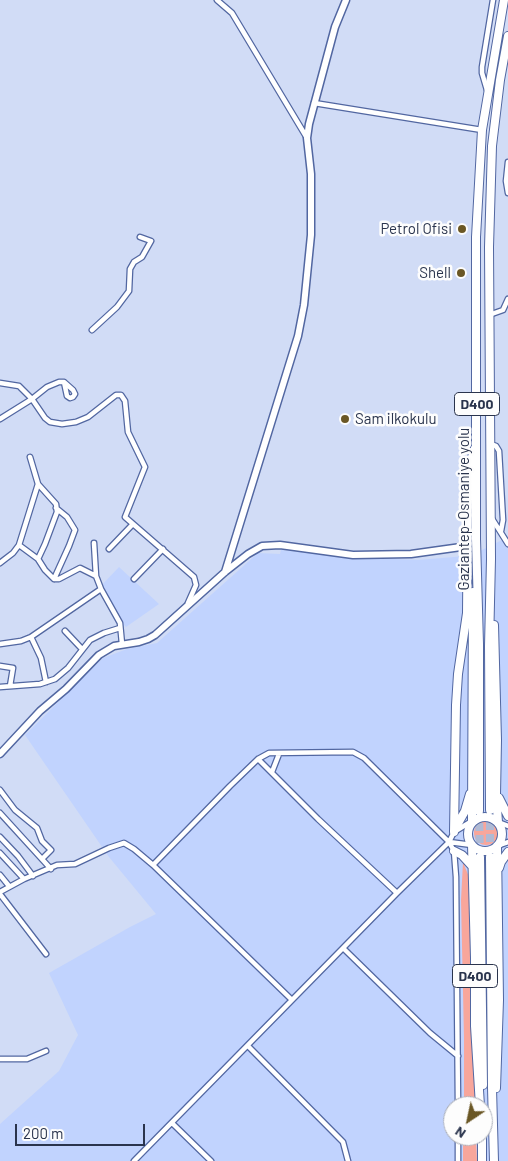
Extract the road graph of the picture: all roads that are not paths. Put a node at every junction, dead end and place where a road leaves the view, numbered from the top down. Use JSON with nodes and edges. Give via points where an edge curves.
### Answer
{"nodes":[{"id":1,"x":216,"y":0,"type":"edge"},
{"id":2,"x":346,"y":0,"type":"edge"},
{"id":3,"x":493,"y":0,"type":"edge"},
{"id":4,"x":504,"y":0,"type":"edge"},
{"id":5,"x":508,"y":36,"type":"edge"},
{"id":6,"x":488,"y":91,"type":"junction"},
{"id":7,"x":314,"y":103,"type":"junction"},
{"id":8,"x":482,"y":130,"type":"junction"},
{"id":9,"x":307,"y":138,"type":"junction"},
{"id":10,"x":508,"y":162,"type":"edge"},
{"id":11,"x":507,"y":170,"type":"edge"},
{"id":12,"x":508,"y":193,"type":"edge"},
{"id":13,"x":140,"y":237,"type":"dead end"},
{"id":14,"x":508,"y":299,"type":"edge"},
{"id":15,"x":488,"y":316,"type":"junction"},
{"id":16,"x":92,"y":330,"type":"dead end"},
{"id":17,"x":64,"y":382,"type":"dead end"},
{"id":18,"x":0,"y":383,"type":"edge"},
{"id":19,"x":32,"y":399,"type":"junction"},
{"id":20,"x":0,"y":419,"type":"edge"},
{"id":21,"x":477,"y":443,"type":"junction"},
{"id":22,"x":490,"y":444,"type":"junction"},
{"id":23,"x":30,"y":456,"type":"dead end"},
{"id":24,"x":38,"y":484,"type":"junction"},
{"id":25,"x":56,"y":508,"type":"junction"},
{"id":26,"x":491,"y":517,"type":"junction"},
{"id":27,"x":133,"y":524,"type":"junction"},
{"id":28,"x":501,"y":531,"type":"junction"},
{"id":29,"x":94,"y":543,"type":"dead end"},
{"id":30,"x":508,"y":544,"type":"edge"},
{"id":31,"x":19,"y":545,"type":"junction"},
{"id":32,"x":468,"y":546,"type":"junction"},
{"id":33,"x":109,"y":549,"type":"dead end"},
{"id":34,"x":163,"y":549,"type":"junction"},
{"id":35,"x":492,"y":558,"type":"junction"},
{"id":36,"x":38,"y":559,"type":"junction"},
{"id":37,"x":477,"y":562,"type":"junction"},
{"id":38,"x":0,"y":563,"type":"edge"},
{"id":39,"x":225,"y":572,"type":"junction"},
{"id":40,"x":96,"y":576,"type":"junction"},
{"id":41,"x":54,"y":579,"type":"junction"},
{"id":42,"x":134,"y":579,"type":"dead end"},
{"id":43,"x":101,"y":589,"type":"junction"},
{"id":44,"x":182,"y":610,"type":"junction"},
{"id":45,"x":120,"y":628,"type":"junction"},
{"id":46,"x":65,"y":631,"type":"dead end"},
{"id":47,"x":31,"y":637,"type":"junction"},
{"id":48,"x":0,"y":644,"type":"edge"},
{"id":49,"x":122,"y":644,"type":"junction"},
{"id":50,"x":82,"y":649,"type":"junction"},
{"id":51,"x":0,"y":666,"type":"edge"},
{"id":52,"x":46,"y":682,"type":"junction"},
{"id":53,"x":10,"y":686,"type":"junction"},
{"id":54,"x":0,"y":687,"type":"edge"},
{"id":55,"x":0,"y":754,"type":"edge"},
{"id":56,"x":279,"y":754,"type":"junction"},
{"id":57,"x":258,"y":759,"type":"junction"},
{"id":58,"x":272,"y":772,"type":"junction"},
{"id":59,"x":472,"y":787,"type":"junction"},
{"id":60,"x":0,"y":790,"type":"edge"},
{"id":61,"x":496,"y":791,"type":"junction"},
{"id":62,"x":490,"y":810,"type":"tunnel mouth"},
{"id":63,"x":479,"y":811,"type":"tunnel mouth"},
{"id":64,"x":0,"y":813,"type":"edge"},
{"id":65,"x":508,"y":816,"type":"edge"},
{"id":66,"x":472,"y":822,"type":"junction"},
{"id":67,"x":498,"y":822,"type":"junction"},
{"id":68,"x":508,"y":826,"type":"edge"},
{"id":69,"x":454,"y":832,"type":"junction"},
{"id":70,"x":0,"y":838,"type":"edge"},
{"id":71,"x":449,"y":842,"type":"junction"},
{"id":72,"x":508,"y":842,"type":"edge"},
{"id":73,"x":472,"y":845,"type":"junction"},
{"id":74,"x":497,"y":846,"type":"junction"},
{"id":75,"x":454,"y":851,"type":"junction"},
{"id":76,"x":508,"y":852,"type":"edge"},
{"id":77,"x":0,"y":853,"type":"edge"},
{"id":78,"x":480,"y":857,"type":"tunnel mouth"},
{"id":79,"x":490,"y":857,"type":"tunnel mouth"},
{"id":80,"x":42,"y":859,"type":"junction"},
{"id":81,"x":153,"y":865,"type":"junction"},
{"id":82,"x":473,"y":867,"type":"junction"},
{"id":83,"x":51,"y":869,"type":"junction"},
{"id":84,"x":498,"y":870,"type":"junction"},
{"id":85,"x":0,"y":876,"type":"edge"},
{"id":86,"x":34,"y":876,"type":"junction"},
{"id":87,"x":24,"y":879,"type":"junction"},
{"id":88,"x":9,"y":886,"type":"junction"},
{"id":89,"x":0,"y":893,"type":"edge"},
{"id":90,"x":397,"y":893,"type":"junction"},
{"id":91,"x":344,"y":949,"type":"junction"},
{"id":92,"x":46,"y":954,"type":"dead end"},
{"id":93,"x":292,"y":1000,"type":"junction"},
{"id":94,"x":248,"y":1046,"type":"junction"},
{"id":95,"x":46,"y":1050,"type":"dead end"},
{"id":96,"x":458,"y":1056,"type":"junction"},
{"id":97,"x":0,"y":1059,"type":"edge"},
{"id":98,"x":458,"y":1096,"type":"edge"},
{"id":99,"x":480,"y":1096,"type":"edge"},
{"id":100,"x":481,"y":1096,"type":"edge"},
{"id":101,"x":172,"y":1123,"type":"junction"},
{"id":102,"x":494,"y":1125,"type":"junction"},
{"id":103,"x":458,"y":1146,"type":"edge"},
{"id":104,"x":482,"y":1146,"type":"edge"},
{"id":105,"x":134,"y":1161,"type":"edge"},
{"id":106,"x":211,"y":1161,"type":"edge"},
{"id":107,"x":348,"y":1161,"type":"edge"},
{"id":108,"x":458,"y":1161,"type":"edge"},
{"id":109,"x":482,"y":1161,"type":"edge"},
{"id":110,"x":494,"y":1161,"type":"edge"}],
"edges":[{"from":1,"to":9,"type":"street","via":[[232,13]]},
{"from":2,"to":7,"type":"street"},
{"from":3,"to":6,"type":"street","via":[[482,67]]},
{"from":4,"to":6,"type":"highway","name":"Gaziantep-Osmaniye yolu","number":"D400"},
{"from":5,"to":15,"type":"highway","name":"Gaziantep-Osmaniye yolu","number":"D400","via":[[492,146]]},
{"from":6,"to":8,"type":"highway","name":"Gaziantep-Osmaniye yolu","number":"D400"},
{"from":7,"to":8,"type":"street"},
{"from":7,"to":9,"type":"street"},
{"from":8,"to":21,"type":"highway","name":"Gaziantep-Osmaniye yolu","number":"D400","via":[[476,247]]},
{"from":9,"to":39,"type":"street","via":[[312,199],[304,305],[290,366]]},
{"from":10,"to":11,"type":"street"},
{"from":11,"to":12,"type":"street"},
{"from":13,"to":16,"type":"street","via":[[151,242],[130,269],[129,291]]},
{"from":14,"to":15,"type":"street","via":[[503,310]]},
{"from":15,"to":22,"type":"highway","name":"Gaziantep-Osmaniye yolu","number":"D400"},
{"from":17,"to":19,"type":"street","via":[[47,387]]},
{"from":18,"to":19,"type":"street","via":[[19,386]]},
{"from":19,"to":20,"type":"street"},
{"from":19,"to":27,"type":"street","via":[[45,418],[62,424],[88,417],[116,395],[121,395],[128,432],[146,467],[125,517]]},
{"from":21,"to":32,"type":"highway","via":[[471,460]]},
{"from":21,"to":37,"type":"highway","name":"Gaziantep-Osmaniye yolu","number":"D400"},
{"from":22,"to":26,"type":"highway","name":"Gaziantep-Osmaniye yolu","number":"D400"},
{"from":22,"to":28,"type":"street","via":[[499,451]]},
{"from":23,"to":24,"type":"street"},
{"from":24,"to":25,"type":"street"},
{"from":24,"to":31,"type":"street"},
{"from":25,"to":36,"type":"street","via":[[46,544]]},
{"from":25,"to":41,"type":"street","via":[[75,530]]},
{"from":26,"to":28,"type":"street"},
{"from":26,"to":35,"type":"highway","name":"Gaziantep-Osmaniye yolu","number":"D400"},
{"from":27,"to":33,"type":"street"},
{"from":27,"to":34,"type":"street"},
{"from":28,"to":30,"type":"street"},
{"from":29,"to":40,"type":"street"},
{"from":31,"to":36,"type":"street"},
{"from":31,"to":38,"type":"street"},
{"from":32,"to":39,"type":"street","via":[[411,554],[353,555],[280,545],[262,546]]},
{"from":32,"to":69,"type":"highway","via":[[467,605],[456,705]]},
{"from":34,"to":42,"type":"street"},
{"from":34,"to":44,"type":"street","via":[[194,577],[196,585],[192,597]]},
{"from":35,"to":61,"type":"highway","number":"D400","via":[[495,586]]},
{"from":35,"to":62,"type":"highway","name":"Gaziantep-Osmaniye yolu","number":"D400"},
{"from":36,"to":41,"type":"street"},
{"from":37,"to":59,"type":"highway","number":"D400","via":[[473,587]]},
{"from":37,"to":63,"type":"highway","name":"Gaziantep-Osmaniye yolu","number":"D400"},
{"from":39,"to":44,"type":"street"},
{"from":40,"to":41,"type":"street","via":[[80,568],[59,580]]},
{"from":40,"to":43,"type":"street"},
{"from":43,"to":45,"type":"street"},
{"from":43,"to":47,"type":"street"},
{"from":44,"to":49,"type":"street","via":[[148,640]]},
{"from":45,"to":49,"type":"street"},
{"from":45,"to":50,"type":"street","via":[[90,640]]},
{"from":46,"to":50,"type":"street"},
{"from":47,"to":48,"type":"street"},
{"from":47,"to":52,"type":"street","via":[[41,658]]},
{"from":49,"to":55,"type":"street","via":[[98,655]]},
{"from":50,"to":52,"type":"street","via":[[68,668]]},
{"from":51,"to":53,"type":"street","via":[[13,668]]},
{"from":52,"to":53,"type":"street"},
{"from":53,"to":54,"type":"street"},
{"from":56,"to":57,"type":"street","via":[[269,753]]},
{"from":56,"to":58,"type":"street"},
{"from":56,"to":71,"type":"street","via":[[353,752],[364,758]]},
{"from":57,"to":58,"type":"street"},
{"from":57,"to":81,"type":"street"},
{"from":58,"to":90,"type":"street"},
{"from":59,"to":66,"type":"highway","number":"D400"},
{"from":59,"to":69,"type":"highway","number":"D400"},
{"from":60,"to":80,"type":"street","via":[[15,810],[37,828],[42,841],[51,850]]},
{"from":61,"to":65,"type":"highway","number":"D400"},
{"from":61,"to":67,"type":"highway","number":"D400"},
{"from":64,"to":80,"type":"street"},
{"from":66,"to":67,"type":"highway","via":[[485,816]]},
{"from":66,"to":69,"type":"street"},
{"from":66,"to":73,"type":"highway","number":"D400","via":[[467,835]]},
{"from":67,"to":68,"type":"street"},
{"from":67,"to":74,"type":"highway","number":"D400","via":[[502,834]]},
{"from":69,"to":71,"type":"street"},
{"from":70,"to":86,"type":"street"},
{"from":71,"to":73,"type":"street"},
{"from":71,"to":75,"type":"street"},
{"from":71,"to":90,"type":"street"},
{"from":72,"to":74,"type":"street"},
{"from":73,"to":74,"type":"highway","via":[[484,851]]},
{"from":73,"to":82,"type":"highway","number":"D400"},
{"from":74,"to":84,"type":"highway","number":"D400"},
{"from":75,"to":82,"type":"highway"},
{"from":75,"to":96,"type":"street"},
{"from":76,"to":84,"type":"highway","number":"D400"},
{"from":77,"to":87,"type":"street"},
{"from":78,"to":100,"type":"highway"},
{"from":79,"to":102,"type":"highway"},
{"from":80,"to":83,"type":"street"},
{"from":81,"to":83,"type":"street","via":[[124,843],[75,864],[57,865]]},
{"from":81,"to":93,"type":"street"},
{"from":82,"to":99,"type":"highway","number":"D400","via":[[474,1026]]},
{"from":83,"to":86,"type":"street"},
{"from":84,"to":102,"type":"highway","number":"D400","via":[[499,1048]]},
{"from":85,"to":88,"type":"street"},
{"from":86,"to":87,"type":"street"},
{"from":87,"to":88,"type":"street"},
{"from":88,"to":89,"type":"street"},
{"from":89,"to":92,"type":"street"},
{"from":90,"to":91,"type":"street"},
{"from":91,"to":93,"type":"street"},
{"from":91,"to":96,"type":"street"},
{"from":93,"to":94,"type":"street"},
{"from":94,"to":101,"type":"street"},
{"from":94,"to":107,"type":"street","via":[[343,1142]]},
{"from":95,"to":97,"type":"street","via":[[27,1059]]},
{"from":96,"to":98,"type":"street"},
{"from":101,"to":105,"type":"street"},
{"from":101,"to":106,"type":"street"},
{"from":102,"to":110,"type":"highway"},
{"from":103,"to":108,"type":"street"},
{"from":104,"to":109,"type":"highway"}]}
